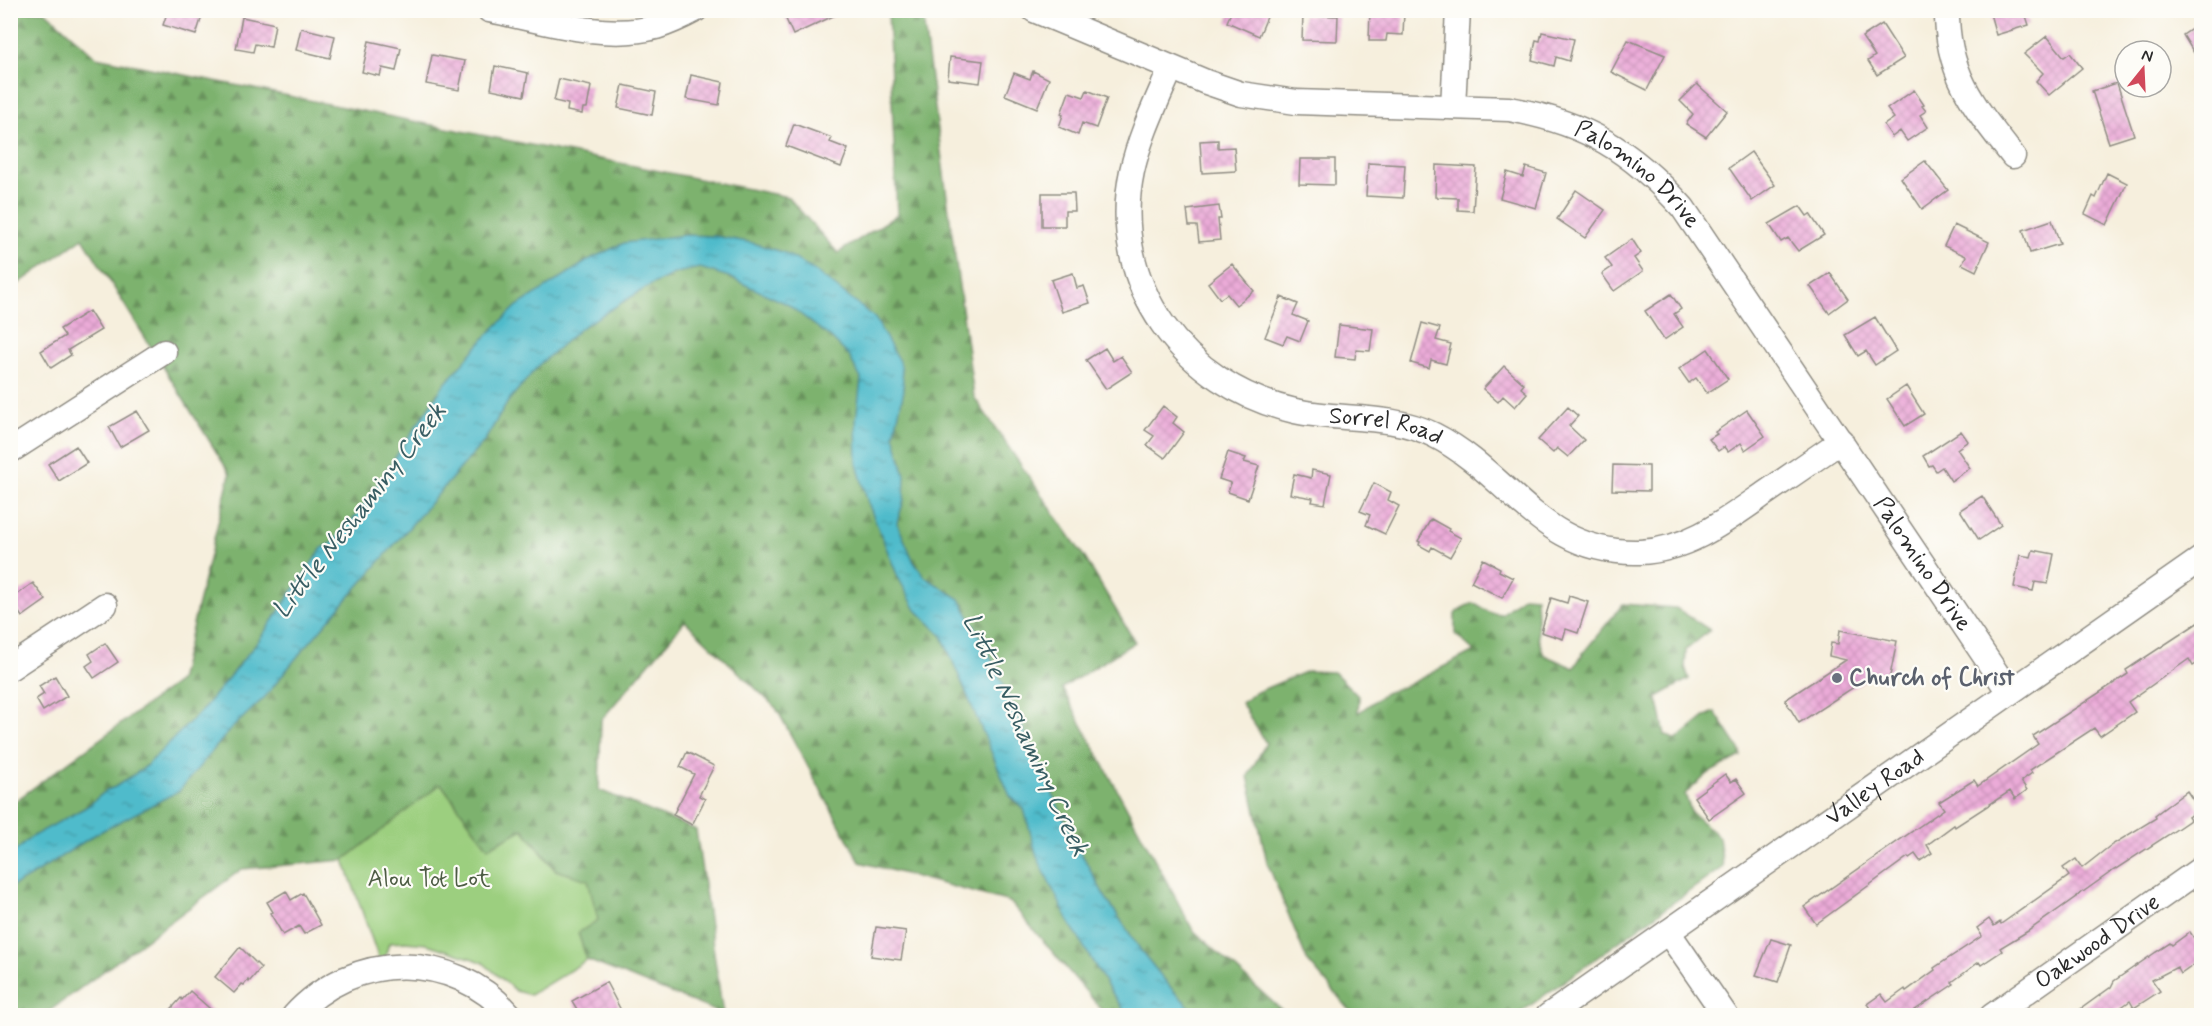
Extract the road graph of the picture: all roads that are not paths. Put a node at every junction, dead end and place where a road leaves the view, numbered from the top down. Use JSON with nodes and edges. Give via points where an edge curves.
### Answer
{"nodes":[{"id":1,"x":489,"y":10,"type":"edge"},
{"id":2,"x":695,"y":10,"type":"edge"},
{"id":3,"x":1034,"y":10,"type":"edge"},
{"id":4,"x":1458,"y":10,"type":"edge"},
{"id":5,"x":1947,"y":10,"type":"edge"},
{"id":6,"x":1171,"y":68,"type":"junction"},
{"id":7,"x":1453,"y":107,"type":"junction"},
{"id":8,"x":2013,"y":156,"type":"dead end"},
{"id":9,"x":164,"y":352,"type":"dead end"},
{"id":10,"x":1841,"y":441,"type":"junction"},
{"id":11,"x":10,"y":451,"type":"edge"},
{"id":12,"x":2202,"y":558,"type":"edge"},
{"id":13,"x":105,"y":605,"type":"dead end"},
{"id":14,"x":10,"y":668,"type":"edge"},
{"id":15,"x":2010,"y":692,"type":"junction"},
{"id":16,"x":2202,"y":868,"type":"edge"},
{"id":17,"x":1668,"y":933,"type":"junction"},
{"id":18,"x":294,"y":1016,"type":"edge"},
{"id":19,"x":511,"y":1016,"type":"edge"},
{"id":20,"x":1548,"y":1016,"type":"edge"},
{"id":21,"x":1726,"y":1016,"type":"edge"},
{"id":22,"x":1992,"y":1016,"type":"edge"}],
"edges":[{"from":1,"to":2,"type":"street","via":[[612,32],[655,27]]},
{"from":3,"to":6,"type":"street","name":"Palomino Drive"},
{"from":4,"to":7,"type":"street"},
{"from":5,"to":8,"type":"street","via":[[1950,49],[1964,90]]},
{"from":6,"to":7,"type":"street","name":"Palomino Drive","via":[[1241,94],[1277,101]]},
{"from":6,"to":10,"type":"street","name":"Sorrel Road","via":[[1132,172],[1130,246],[1144,293],[1172,336],[1211,375],[1238,391],[1297,411],[1380,419],[1426,431],[1468,456],[1554,530],[1582,544],[1621,552],[1665,548],[1706,533]]},
{"from":7,"to":10,"type":"street","name":"Palomino Drive","via":[[1509,109],[1569,124],[1632,158],[1659,181],[1683,208]]},
{"from":9,"to":11,"type":"street"},
{"from":10,"to":15,"type":"street","name":"Palomino Drive"},
{"from":12,"to":15,"type":"street","name":"Valley Road"},
{"from":13,"to":14,"type":"street"},
{"from":15,"to":17,"type":"street","name":"Valley Road"},
{"from":16,"to":22,"type":"street","name":"Oakwood Drive"},
{"from":17,"to":20,"type":"street","name":"Valley Road"},
{"from":17,"to":21,"type":"street"},
{"from":18,"to":19,"type":"street","via":[[334,984],[372,969],[392,967],[424,968],[455,976],[488,994]]}]}
